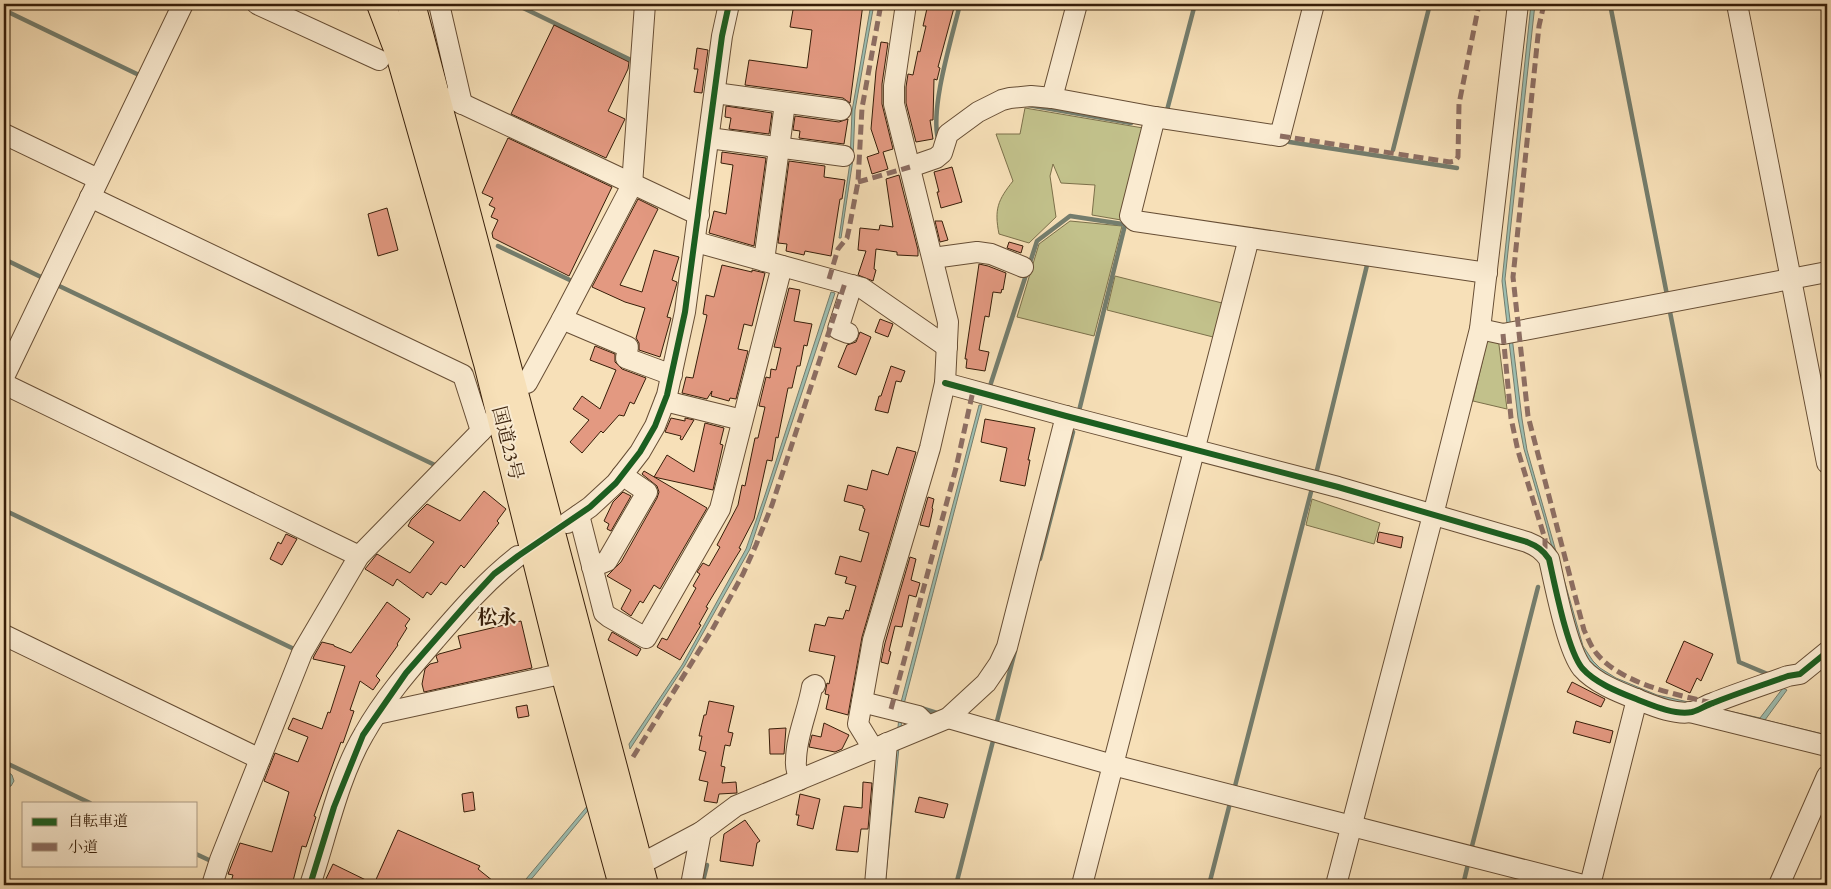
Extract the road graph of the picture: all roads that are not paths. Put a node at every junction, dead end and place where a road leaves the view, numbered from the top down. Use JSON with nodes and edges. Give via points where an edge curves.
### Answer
{"nodes":[{"id":1,"x":183,"y":4,"type":"edge"},
{"id":2,"x":257,"y":4,"type":"edge"},
{"id":3,"x":381,"y":4,"type":"edge"},
{"id":4,"x":411,"y":4,"type":"edge"},
{"id":5,"x":439,"y":4,"type":"edge"},
{"id":6,"x":645,"y":4,"type":"edge"},
{"id":7,"x":728,"y":4,"type":"edge"},
{"id":8,"x":906,"y":4,"type":"edge"},
{"id":9,"x":1077,"y":4,"type":"edge"},
{"id":10,"x":1314,"y":4,"type":"edge"},
{"id":11,"x":1518,"y":4,"type":"edge"},
{"id":12,"x":1737,"y":4,"type":"edge"},
{"id":13,"x":379,"y":60,"type":"dead end"},
{"id":14,"x":715,"y":93,"type":"junction"},
{"id":15,"x":1052,"y":98,"type":"junction"},
{"id":16,"x":785,"y":102,"type":"junction"},
{"id":17,"x":841,"y":110,"type":"dead end"},
{"id":18,"x":1155,"y":117,"type":"junction"},
{"id":19,"x":4,"y":134,"type":"edge"},
{"id":20,"x":709,"y":138,"type":"junction"},
{"id":21,"x":779,"y":148,"type":"junction"},
{"id":22,"x":844,"y":156,"type":"dead end"},
{"id":23,"x":910,"y":167,"type":"junction"},
{"id":24,"x":98,"y":179,"type":"junction"},
{"id":25,"x":632,"y":184,"type":"junction"},
{"id":26,"x":90,"y":197,"type":"junction"},
{"id":27,"x":699,"y":215,"type":"junction"},
{"id":28,"x":1249,"y":238,"type":"junction"},
{"id":29,"x":696,"y":242,"type":"junction"},
{"id":30,"x":933,"y":258,"type":"junction"},
{"id":31,"x":773,"y":264,"type":"junction"},
{"id":32,"x":1023,"y":267,"type":"dead end"},
{"id":33,"x":1487,"y":272,"type":"junction"},
{"id":34,"x":1827,"y":272,"type":"edge"},
{"id":35,"x":1791,"y":278,"type":"junction"},
{"id":36,"x":852,"y":285,"type":"junction"},
{"id":37,"x":562,"y":319,"type":"junction"},
{"id":38,"x":1480,"y":329,"type":"junction"},
{"id":39,"x":848,"y":333,"type":"dead end"},
{"id":40,"x":947,"y":348,"type":"junction"},
{"id":41,"x":672,"y":375,"type":"junction"},
{"id":42,"x":4,"y":377,"type":"edge"},
{"id":43,"x":527,"y":383,"type":"dead end"},
{"id":44,"x":945,"y":383,"type":"junction"},
{"id":45,"x":4,"y":384,"type":"edge"},
{"id":46,"x":665,"y":401,"type":"junction"},
{"id":47,"x":1066,"y":416,"type":"junction"},
{"id":48,"x":742,"y":420,"type":"junction"},
{"id":49,"x":1194,"y":449,"type":"junction"},
{"id":50,"x":1827,"y":463,"type":"edge"},
{"id":51,"x":622,"y":475,"type":"junction"},
{"id":52,"x":1433,"y":515,"type":"junction"},
{"id":53,"x":359,"y":556,"type":"junction"},
{"id":54,"x":518,"y":556,"type":"dead end"},
{"id":55,"x":592,"y":567,"type":"junction"},
{"id":56,"x":4,"y":635,"type":"edge"},
{"id":57,"x":1827,"y":652,"type":"edge"},
{"id":58,"x":565,"y":673,"type":"junction"},
{"id":59,"x":815,"y":685,"type":"dead end"},
{"id":60,"x":1637,"y":699,"type":"junction"},
{"id":61,"x":862,"y":702,"type":"junction"},
{"id":62,"x":1700,"y":709,"type":"junction"},
{"id":63,"x":377,"y":714,"type":"junction"},
{"id":64,"x":948,"y":718,"type":"junction"},
{"id":65,"x":928,"y":726,"type":"junction"},
{"id":66,"x":889,"y":742,"type":"junction"},
{"id":67,"x":1827,"y":746,"type":"edge"},
{"id":68,"x":260,"y":759,"type":"junction"},
{"id":69,"x":1113,"y":765,"type":"junction"},
{"id":70,"x":1827,"y":776,"type":"edge"},
{"id":71,"x":799,"y":780,"type":"junction"},
{"id":72,"x":1351,"y":827,"type":"junction"},
{"id":73,"x":701,"y":832,"type":"junction"},
{"id":74,"x":636,"y":879,"type":"edge"},
{"id":75,"x":212,"y":885,"type":"edge"},
{"id":76,"x":310,"y":885,"type":"edge"},
{"id":77,"x":691,"y":885,"type":"edge"},
{"id":78,"x":875,"y":885,"type":"edge"},
{"id":79,"x":1082,"y":885,"type":"edge"},
{"id":80,"x":1336,"y":885,"type":"edge"},
{"id":81,"x":1582,"y":885,"type":"edge"},
{"id":82,"x":1590,"y":885,"type":"edge"},
{"id":83,"x":1779,"y":885,"type":"edge"}],
"edges":[{"from":1,"to":24,"type":"street"},
{"from":2,"to":13,"type":"street"},
{"from":3,"to":58,"type":"highway","name":"国道23号","via":[[400,54],[488,363]]},
{"from":4,"to":74,"type":"highway","name":"国道23号"},
{"from":5,"to":25,"type":"street","via":[[456,101]]},
{"from":6,"to":25,"type":"street"},
{"from":7,"to":14,"type":"street"},
{"from":8,"to":23,"type":"street","via":[[894,104]]},
{"from":9,"to":15,"type":"street"},
{"from":10,"to":18,"type":"street","via":[[1280,136]]},
{"from":11,"to":33,"type":"street"},
{"from":12,"to":35,"type":"street"},
{"from":14,"to":16,"type":"street"},
{"from":14,"to":20,"type":"street"},
{"from":15,"to":18,"type":"street"},
{"from":15,"to":23,"type":"street","via":[[1020,96],[1002,100],[978,112],[948,134],[942,153],[936,158]]},
{"from":16,"to":17,"type":"street"},
{"from":16,"to":21,"type":"street"},
{"from":18,"to":28,"type":"street","via":[[1130,216],[1135,221]]},
{"from":19,"to":24,"type":"street"},
{"from":20,"to":21,"type":"street"},
{"from":20,"to":27,"type":"street"},
{"from":21,"to":22,"type":"street"},
{"from":21,"to":31,"type":"street"},
{"from":23,"to":30,"type":"street"},
{"from":24,"to":26,"type":"street"},
{"from":25,"to":27,"type":"street"},
{"from":25,"to":37,"type":"street"},
{"from":26,"to":42,"type":"street"},
{"from":26,"to":53,"type":"street","via":[[463,375],[485,427]]},
{"from":27,"to":29,"type":"street"},
{"from":28,"to":33,"type":"street"},
{"from":28,"to":49,"type":"street"},
{"from":29,"to":31,"type":"street"},
{"from":29,"to":41,"type":"street"},
{"from":30,"to":32,"type":"street","via":[[977,252]]},
{"from":30,"to":40,"type":"street","via":[[948,322]]},
{"from":31,"to":36,"type":"street"},
{"from":31,"to":48,"type":"street"},
{"from":33,"to":38,"type":"street"},
{"from":34,"to":35,"type":"street"},
{"from":35,"to":38,"type":"street","via":[[1510,333]]},
{"from":35,"to":50,"type":"street"},
{"from":36,"to":39,"type":"street","via":[[838,329]]},
{"from":36,"to":40,"type":"street","via":[[862,288]]},
{"from":37,"to":41,"type":"street","via":[[628,347],[626,358]]},
{"from":37,"to":43,"type":"street"},
{"from":38,"to":52,"type":"street"},
{"from":40,"to":44,"type":"street"},
{"from":41,"to":46,"type":"street"},
{"from":44,"to":47,"type":"street"},
{"from":44,"to":61,"type":"street","via":[[930,448],[873,640]]},
{"from":45,"to":53,"type":"street"},
{"from":46,"to":48,"type":"street"},
{"from":46,"to":51,"type":"street","via":[[640,452]]},
{"from":47,"to":49,"type":"street"},
{"from":47,"to":64,"type":"street","via":[[1007,648],[986,683]]},
{"from":48,"to":55,"type":"street","via":[[720,509],[646,638],[604,613]]},
{"from":49,"to":52,"type":"street"},
{"from":49,"to":69,"type":"street"},
{"from":51,"to":55,"type":"street","via":[[573,519]]},
{"from":51,"to":55,"type":"street","via":[[647,492],[607,561]]},
{"from":52,"to":60,"type":"street","via":[[1528,542],[1545,552],[1569,640],[1581,667],[1604,684]]},
{"from":52,"to":72,"type":"street"},
{"from":53,"to":68,"type":"street","via":[[302,653]]},
{"from":54,"to":63,"type":"street","via":[[494,574],[468,601],[406,673]]},
{"from":56,"to":68,"type":"street"},
{"from":57,"to":62,"type":"street","via":[[1800,674]]},
{"from":58,"to":63,"type":"street"},
{"from":58,"to":74,"type":"highway","name":"国道23号"},
{"from":59,"to":71,"type":"street","via":[[798,742],[796,762]]},
{"from":60,"to":62,"type":"street","via":[[1660,708]]},
{"from":60,"to":82,"type":"street"},
{"from":61,"to":65,"type":"street","via":[[918,716]]},
{"from":61,"to":66,"type":"street","via":[[858,724]]},
{"from":62,"to":67,"type":"street"},
{"from":63,"to":76,"type":"street","via":[[349,766]]},
{"from":64,"to":65,"type":"street"},
{"from":64,"to":69,"type":"street"},
{"from":65,"to":66,"type":"street"},
{"from":66,"to":71,"type":"street"},
{"from":66,"to":78,"type":"street"},
{"from":68,"to":75,"type":"street"},
{"from":69,"to":72,"type":"street"},
{"from":69,"to":79,"type":"street"},
{"from":70,"to":83,"type":"street"},
{"from":71,"to":73,"type":"street","via":[[736,806]]},
{"from":72,"to":80,"type":"street"},
{"from":72,"to":81,"type":"street"},
{"from":73,"to":74,"type":"street"},
{"from":73,"to":77,"type":"street"}]}
